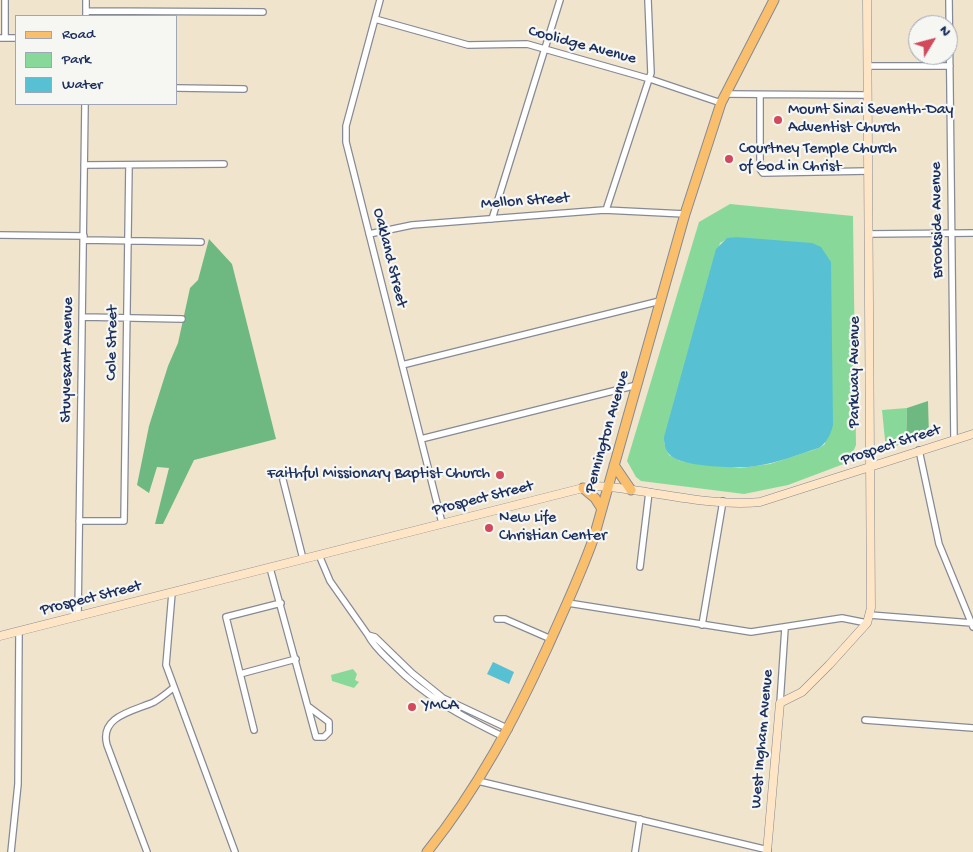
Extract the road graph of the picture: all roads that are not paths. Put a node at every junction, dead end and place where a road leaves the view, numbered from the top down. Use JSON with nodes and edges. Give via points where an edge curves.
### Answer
{"nodes":[{"id":1,"x":5,"y":0,"type":"edge"},
{"id":2,"x":86,"y":0,"type":"edge"},
{"id":3,"x":380,"y":0,"type":"edge"},
{"id":4,"x":560,"y":0,"type":"edge"},
{"id":5,"x":648,"y":0,"type":"edge"},
{"id":6,"x":774,"y":0,"type":"edge"},
{"id":7,"x":867,"y":0,"type":"edge"},
{"id":8,"x":949,"y":0,"type":"edge"},
{"id":9,"x":264,"y":12,"type":"dead end"},
{"id":10,"x":86,"y":14,"type":"edge"},
{"id":11,"x":375,"y":18,"type":"junction"},
{"id":12,"x":2,"y":38,"type":"edge"},
{"id":13,"x":15,"y":38,"type":"edge"},
{"id":14,"x":547,"y":49,"type":"junction"},
{"id":15,"x":866,"y":66,"type":"junction"},
{"id":16,"x":950,"y":66,"type":"junction"},
{"id":17,"x":650,"y":79,"type":"junction"},
{"id":18,"x":178,"y":88,"type":"edge"},
{"id":19,"x":244,"y":88,"type":"dead end"},
{"id":20,"x":867,"y":95,"type":"junction"},
{"id":21,"x":760,"y":96,"type":"junction"},
{"id":22,"x":723,"y":99,"type":"junction"},
{"id":23,"x":85,"y":105,"type":"edge"},
{"id":24,"x":84,"y":164,"type":"junction"},
{"id":25,"x":224,"y":164,"type":"dead end"},
{"id":26,"x":129,"y":165,"type":"junction"},
{"id":27,"x":868,"y":171,"type":"junction"},
{"id":28,"x":606,"y":210,"type":"junction"},
{"id":29,"x":685,"y":214,"type":"junction"},
{"id":30,"x":492,"y":219,"type":"junction"},
{"id":31,"x":973,"y":233,"type":"edge"},
{"id":32,"x":369,"y":234,"type":"junction"},
{"id":33,"x":868,"y":234,"type":"junction"},
{"id":34,"x":952,"y":234,"type":"junction"},
{"id":35,"x":0,"y":235,"type":"edge"},
{"id":36,"x":84,"y":238,"type":"junction"},
{"id":37,"x":128,"y":241,"type":"junction"},
{"id":38,"x":201,"y":242,"type":"dead end"},
{"id":39,"x":660,"y":301,"type":"junction"},
{"id":40,"x":83,"y":317,"type":"junction"},
{"id":41,"x":127,"y":318,"type":"junction"},
{"id":42,"x":182,"y":319,"type":"dead end"},
{"id":43,"x":402,"y":365,"type":"junction"},
{"id":44,"x":637,"y":385,"type":"junction"},
{"id":45,"x":973,"y":434,"type":"edge"},
{"id":46,"x":421,"y":439,"type":"junction"},
{"id":47,"x":954,"y":439,"type":"junction"},
{"id":48,"x":919,"y":450,"type":"junction"},
{"id":49,"x":614,"y":465,"type":"junction"},
{"id":50,"x":870,"y":466,"type":"junction"},
{"id":51,"x":283,"y":480,"type":"dead end"},
{"id":52,"x":608,"y":486,"type":"junction"},
{"id":53,"x":584,"y":488,"type":"junction"},
{"id":54,"x":631,"y":490,"type":"junction"},
{"id":55,"x":650,"y":492,"type":"junction"},
{"id":56,"x":723,"y":501,"type":"junction"},
{"id":57,"x":602,"y":509,"type":"junction"},
{"id":58,"x":79,"y":521,"type":"junction"},
{"id":59,"x":442,"y":524,"type":"junction"},
{"id":60,"x":319,"y":555,"type":"junction"},
{"id":61,"x":303,"y":559,"type":"junction"},
{"id":62,"x":270,"y":568,"type":"junction"},
{"id":63,"x":640,"y":568,"type":"dead end"},
{"id":64,"x":172,"y":593,"type":"junction"},
{"id":65,"x":281,"y":603,"type":"junction"},
{"id":66,"x":568,"y":603,"type":"junction"},
{"id":67,"x":870,"y":614,"type":"junction"},
{"id":68,"x":78,"y":616,"type":"junction"},
{"id":69,"x":497,"y":619,"type":"dead end"},
{"id":70,"x":867,"y":623,"type":"junction"},
{"id":71,"x":972,"y":624,"type":"edge"},
{"id":72,"x":702,"y":625,"type":"junction"},
{"id":73,"x":784,"y":628,"type":"junction"},
{"id":74,"x":20,"y":631,"type":"junction"},
{"id":75,"x":368,"y":635,"type":"junction"},
{"id":76,"x":0,"y":636,"type":"edge"},
{"id":77,"x":551,"y":639,"type":"junction"},
{"id":78,"x":296,"y":659,"type":"junction"},
{"id":79,"x":240,"y":674,"type":"junction"},
{"id":80,"x":173,"y":688,"type":"junction"},
{"id":81,"x":780,"y":703,"type":"junction"},
{"id":82,"x":309,"y":707,"type":"junction"},
{"id":83,"x":865,"y":720,"type":"dead end"},
{"id":84,"x":973,"y":728,"type":"edge"},
{"id":85,"x":254,"y":730,"type":"dead end"},
{"id":86,"x":507,"y":733,"type":"junction"},
{"id":87,"x":478,"y":781,"type":"junction"},
{"id":88,"x":640,"y":820,"type":"junction"},
{"id":89,"x":768,"y":851,"type":"edge"},
{"id":90,"x":11,"y":852,"type":"edge"},
{"id":91,"x":147,"y":852,"type":"edge"},
{"id":92,"x":235,"y":852,"type":"edge"},
{"id":93,"x":427,"y":852,"type":"edge"},
{"id":94,"x":635,"y":852,"type":"edge"}],
"edges":[{"from":1,"to":12,"type":"street"},
{"from":2,"to":10,"type":"street"},
{"from":3,"to":11,"type":"street","name":"Oakland Street"},
{"from":4,"to":14,"type":"street"},
{"from":5,"to":17,"type":"street"},
{"from":6,"to":22,"type":"main road","name":"Pennington Avenue"},
{"from":7,"to":15,"type":"street","name":"Parkway Avenue"},
{"from":8,"to":16,"type":"street","name":"Brookside Avenue"},
{"from":9,"to":10,"type":"street"},
{"from":11,"to":14,"type":"street","name":"Coolidge Avenue","via":[[468,45],[522,43]]},
{"from":11,"to":32,"type":"street","name":"Oakland Street","via":[[345,133]]},
{"from":12,"to":13,"type":"street"},
{"from":14,"to":17,"type":"street","name":"Coolidge Avenue"},
{"from":14,"to":30,"type":"street"},
{"from":15,"to":16,"type":"street"},
{"from":15,"to":20,"type":"street","name":"Parkway Avenue"},
{"from":16,"to":34,"type":"street","name":"Brookside Avenue"},
{"from":17,"to":22,"type":"street","name":"Coolidge Avenue"},
{"from":17,"to":28,"type":"street"},
{"from":18,"to":19,"type":"street"},
{"from":20,"to":21,"type":"street","name":"Coolidge Avenue"},
{"from":20,"to":27,"type":"street","name":"Parkway Avenue"},
{"from":21,"to":22,"type":"street","name":"Coolidge Avenue"},
{"from":21,"to":27,"type":"street","via":[[760,170],[763,173]]},
{"from":22,"to":29,"type":"main road","name":"Pennington Avenue"},
{"from":23,"to":24,"type":"street","name":"Stuyvesant Avenue"},
{"from":24,"to":26,"type":"street"},
{"from":24,"to":36,"type":"street","name":"Stuyvesant Avenue"},
{"from":25,"to":26,"type":"street"},
{"from":26,"to":37,"type":"street","name":"Cole Street"},
{"from":27,"to":33,"type":"street","name":"Parkway Avenue"},
{"from":28,"to":29,"type":"street","name":"Mellon Street"},
{"from":28,"to":30,"type":"street","name":"Mellon Street"},
{"from":29,"to":39,"type":"main road","name":"Pennington Avenue"},
{"from":30,"to":32,"type":"street","name":"Mellon Street","via":[[412,225]]},
{"from":31,"to":34,"type":"street"},
{"from":32,"to":43,"type":"street","name":"Oakland Street"},
{"from":33,"to":34,"type":"street"},
{"from":33,"to":50,"type":"street","name":"Parkway Avenue"},
{"from":34,"to":47,"type":"street","name":"Brookside Avenue"},
{"from":35,"to":36,"type":"street"},
{"from":36,"to":37,"type":"street"},
{"from":36,"to":40,"type":"street","name":"Stuyvesant Avenue"},
{"from":37,"to":38,"type":"street"},
{"from":37,"to":41,"type":"street","name":"Cole Street"},
{"from":39,"to":43,"type":"street"},
{"from":39,"to":44,"type":"main road","name":"Pennington Avenue"},
{"from":40,"to":41,"type":"street"},
{"from":40,"to":58,"type":"street","name":"Stuyvesant Avenue"},
{"from":41,"to":42,"type":"street"},
{"from":41,"to":58,"type":"street","name":"Cole Street","via":[[124,521]]},
{"from":43,"to":46,"type":"street","name":"Oakland Street"},
{"from":44,"to":46,"type":"street"},
{"from":44,"to":49,"type":"main road","name":"Pennington Avenue"},
{"from":45,"to":47,"type":"street","name":"Prospect Street"},
{"from":46,"to":59,"type":"street","name":"Oakland Street"},
{"from":47,"to":48,"type":"street","name":"Prospect Street"},
{"from":48,"to":50,"type":"street","name":"Prospect Street"},
{"from":48,"to":71,"type":"street","via":[[940,544]]},
{"from":49,"to":52,"type":"main road","name":"Pennington Avenue"},
{"from":49,"to":54,"type":"main road"},
{"from":50,"to":56,"type":"street","name":"Prospect Street","via":[[774,499],[748,503]]},
{"from":50,"to":67,"type":"street","name":"Parkway Avenue"},
{"from":51,"to":61,"type":"street"},
{"from":52,"to":53,"type":"street","name":"Prospect Street"},
{"from":52,"to":54,"type":"street","name":"Prospect Street"},
{"from":52,"to":57,"type":"main road","name":"Pennington Avenue"},
{"from":53,"to":57,"type":"main road"},
{"from":53,"to":59,"type":"street","name":"Prospect Street"},
{"from":54,"to":55,"type":"street","name":"Prospect Street"},
{"from":55,"to":56,"type":"street","name":"Prospect Street"},
{"from":55,"to":63,"type":"street"},
{"from":56,"to":72,"type":"street"},
{"from":57,"to":66,"type":"main road","name":"Pennington Avenue"},
{"from":58,"to":68,"type":"street","name":"Stuyvesant Avenue"},
{"from":59,"to":60,"type":"street","name":"Prospect Street"},
{"from":60,"to":61,"type":"street","name":"Prospect Street"},
{"from":60,"to":75,"type":"street","via":[[330,581]]},
{"from":61,"to":62,"type":"street","name":"Prospect Street"},
{"from":62,"to":64,"type":"street","name":"Prospect Street"},
{"from":62,"to":65,"type":"street"},
{"from":64,"to":68,"type":"street","name":"Prospect Street"},
{"from":64,"to":80,"type":"street","via":[[166,665]]},
{"from":65,"to":78,"type":"street"},
{"from":65,"to":79,"type":"street","via":[[226,617]]},
{"from":66,"to":72,"type":"street"},
{"from":66,"to":77,"type":"main road","name":"Pennington Avenue"},
{"from":67,"to":70,"type":"street","name":"Parkway Avenue"},
{"from":67,"to":71,"type":"street"},
{"from":68,"to":74,"type":"street","name":"Prospect Street"},
{"from":69,"to":77,"type":"street","via":[[505,619]]},
{"from":70,"to":73,"type":"street","via":[[842,618]]},
{"from":70,"to":81,"type":"street","name":"Parkway Avenue","via":[[802,692]]},
{"from":72,"to":73,"type":"street","via":[[751,632]]},
{"from":73,"to":81,"type":"street","name":"West Ingham Avenue"},
{"from":74,"to":76,"type":"street","name":"Prospect Street"},
{"from":74,"to":90,"type":"street","via":[[18,784]]},
{"from":75,"to":86,"type":"street","via":[[376,637],[443,698]]},
{"from":75,"to":86,"type":"street","via":[[372,644],[424,692],[464,718]]},
{"from":77,"to":86,"type":"main road","name":"Pennington Avenue"},
{"from":78,"to":79,"type":"street"},
{"from":78,"to":82,"type":"street"},
{"from":79,"to":85,"type":"street"},
{"from":80,"to":91,"type":"street","via":[[155,701],[115,718],[107,730],[107,745]]},
{"from":80,"to":92,"type":"street"},
{"from":81,"to":89,"type":"street","name":"West Ingham Avenue"},
{"from":82,"to":82,"type":"street","via":[[316,738],[324,737],[329,732],[329,722]]},
{"from":83,"to":84,"type":"street"},
{"from":86,"to":87,"type":"main road","name":"Pennington Avenue"},
{"from":87,"to":88,"type":"street"},
{"from":87,"to":93,"type":"main road","name":"Pennington Avenue"},
{"from":88,"to":89,"type":"street"},
{"from":88,"to":94,"type":"street"}]}
